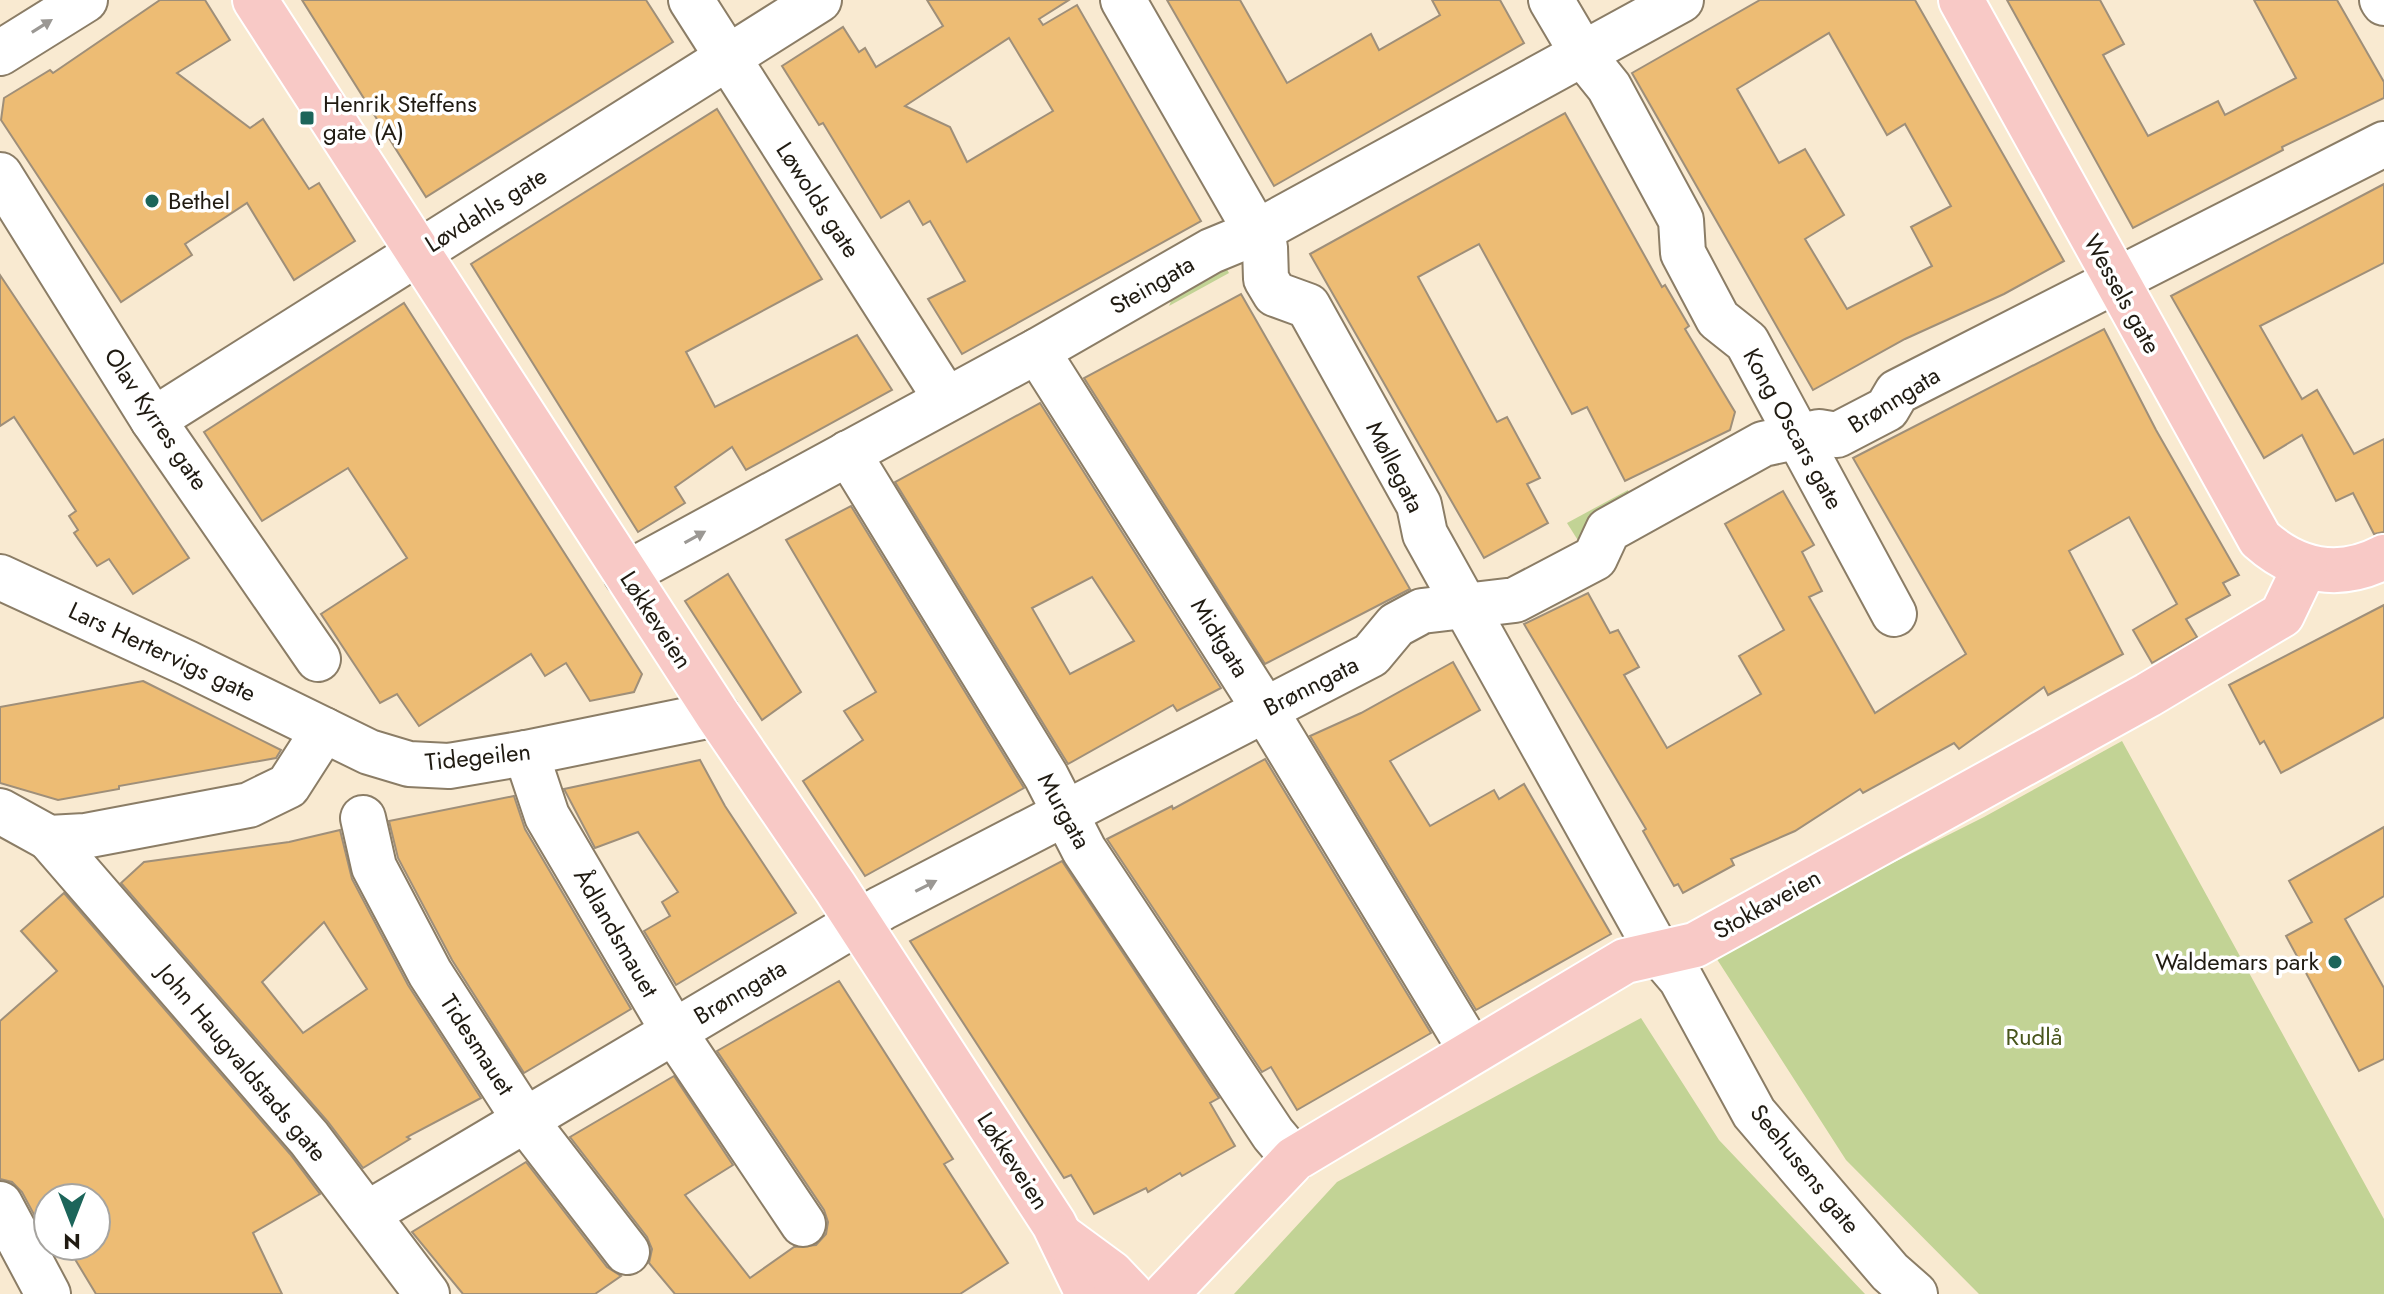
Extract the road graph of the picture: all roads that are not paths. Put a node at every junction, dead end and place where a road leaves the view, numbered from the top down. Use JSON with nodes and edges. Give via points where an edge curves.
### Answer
{"nodes":[{"id":1,"x":85,"y":0,"type":"edge"},
{"id":2,"x":255,"y":0,"type":"edge"},
{"id":3,"x":691,"y":0,"type":"edge"},
{"id":4,"x":819,"y":0,"type":"edge"},
{"id":5,"x":1123,"y":0,"type":"edge"},
{"id":6,"x":1551,"y":0,"type":"edge"},
{"id":7,"x":1681,"y":0,"type":"edge"},
{"id":8,"x":1961,"y":0,"type":"edge"},
{"id":9,"x":0,"y":53,"type":"edge"},
{"id":10,"x":1584,"y":56,"type":"junction"},
{"id":11,"x":727,"y":58,"type":"junction"},
{"id":12,"x":2384,"y":144,"type":"edge"},
{"id":13,"x":0,"y":175,"type":"edge"},
{"id":14,"x":1257,"y":232,"type":"junction"},
{"id":15,"x":419,"y":253,"type":"junction"},
{"id":16,"x":2116,"y":281,"type":"junction"},
{"id":17,"x":1037,"y":351,"type":"junction"},
{"id":18,"x":946,"y":399,"type":"junction"},
{"id":19,"x":153,"y":420,"type":"junction"},
{"id":20,"x":1798,"y":436,"type":"junction"},
{"id":21,"x":848,"y":453,"type":"junction"},
{"id":22,"x":2384,"y":557,"type":"edge"},
{"id":23,"x":2305,"y":567,"type":"junction"},
{"id":24,"x":626,"y":574,"type":"junction"},
{"id":25,"x":0,"y":577,"type":"edge"},
{"id":26,"x":1465,"y":605,"type":"junction"},
{"id":27,"x":1894,"y":614,"type":"dead end"},
{"id":28,"x":318,"y":659,"type":"dead end"},
{"id":29,"x":1265,"y":710,"type":"junction"},
{"id":30,"x":717,"y":714,"type":"junction"},
{"id":31,"x":324,"y":730,"type":"junction"},
{"id":32,"x":526,"y":753,"type":"junction"},
{"id":33,"x":0,"y":811,"type":"edge"},
{"id":34,"x":1066,"y":814,"type":"junction"},
{"id":35,"x":363,"y":818,"type":"dead end"},
{"id":36,"x":49,"y":838,"type":"junction"},
{"id":37,"x":858,"y":923,"type":"junction"},
{"id":38,"x":1658,"y":952,"type":"junction"},
{"id":39,"x":674,"y":1032,"type":"junction"},
{"id":40,"x":1472,"y":1052,"type":"junction"},
{"id":41,"x":525,"y":1120,"type":"junction"},
{"id":42,"x":1294,"y":1159,"type":"junction"},
{"id":43,"x":0,"y":1204,"type":"edge"},
{"id":44,"x":367,"y":1214,"type":"junction"},
{"id":45,"x":803,"y":1224,"type":"dead end"},
{"id":46,"x":1062,"y":1237,"type":"junction"},
{"id":47,"x":627,"y":1252,"type":"dead end"},
{"id":48,"x":48,"y":1294,"type":"edge"},
{"id":49,"x":427,"y":1294,"type":"edge"},
{"id":50,"x":1088,"y":1294,"type":"edge"},
{"id":51,"x":1131,"y":1294,"type":"edge"},
{"id":52,"x":1166,"y":1294,"type":"edge"},
{"id":53,"x":1915,"y":1294,"type":"edge"}],
"edges":[{"from":9,"to":1,"type":"street","one_way":true},
{"from":2,"to":15,"type":"main road","name":"Løkkeveien"},
{"from":3,"to":11,"type":"street","name":"Løwolds gate"},
{"from":4,"to":11,"type":"street","name":"Løvdahls gate"},
{"from":5,"to":14,"type":"street","name":"Møllegata"},
{"from":6,"to":10,"type":"street","name":"Kong Oscars gate"},
{"from":7,"to":10,"type":"street","name":"Steingata"},
{"from":8,"to":16,"type":"main road","name":"Wessels gate"},
{"from":10,"to":14,"type":"street","name":"Steingata"},
{"from":10,"to":20,"type":"street","name":"Kong Oscars gate","via":[[1609,87],[1681,220],[1683,253],[1718,319],[1747,342]]},
{"from":11,"to":15,"type":"street","name":"Løvdahls gate"},
{"from":11,"to":18,"type":"street","name":"Løwolds gate"},
{"from":12,"to":16,"type":"street","name":"Brønngata"},
{"from":13,"to":19,"type":"street","name":"Olav Kyrres gate"},
{"from":14,"to":17,"type":"street","name":"Steingata","via":[[1211,251]]},
{"from":14,"to":26,"type":"street","name":"Møllegata","via":[[1265,247],[1266,279],[1275,294],[1308,306],[1419,505],[1425,534]]},
{"from":15,"to":19,"type":"street","name":"Løvdahls gate"},
{"from":15,"to":24,"type":"main road","name":"Løkkeveien"},
{"from":16,"to":20,"type":"street","name":"Brønngata","via":[[1897,392],[1887,409],[1837,435]]},
{"from":16,"to":23,"type":"main road","name":"Wessels gate","via":[[2250,525],[2273,550]]},
{"from":17,"to":18,"type":"street","name":"Steingata"},
{"from":17,"to":29,"type":"street","name":"Midtgata"},
{"from":18,"to":21,"type":"street","name":"Steingata"},
{"from":19,"to":28,"type":"street","name":"Olav Kyrres gate"},
{"from":20,"to":26,"type":"street","name":"Brønngata","via":[[1763,444],[1608,530],[1595,558],[1515,600]]},
{"from":20,"to":27,"type":"street","name":"Kong Oscars gate"},
{"from":24,"to":21,"type":"street","name":"Steingata","one_way":true},
{"from":21,"to":34,"type":"street","name":"Murgata"},
{"from":22,"to":23,"type":"main road","via":[[2342,571]]},
{"from":23,"to":38,"type":"main road","name":"Stokkaveien","via":[[2282,615],[2198,666],[1695,945]]},
{"from":24,"to":30,"type":"main road","name":"Løkkeveien"},
{"from":25,"to":31,"type":"street","name":"Lars Hertervigs gate"},
{"from":26,"to":29,"type":"street","name":"Brønngata","via":[[1422,611],[1396,625],[1371,655]]},
{"from":26,"to":38,"type":"street","name":"Møllegata"},
{"from":29,"to":34,"type":"street","name":"Brønngata"},
{"from":29,"to":40,"type":"street","name":"Midtgata"},
{"from":30,"to":32,"type":"street","name":"Tidegeilen"},
{"from":30,"to":37,"type":"main road","name":"Løkkeveien"},
{"from":31,"to":32,"type":"street","name":"Tidegeilen","via":[[369,752],[419,765],[449,766]]},
{"from":31,"to":36,"type":"street","via":[[296,777],[264,801],[85,836]]},
{"from":32,"to":39,"type":"street","name":"Ådlandsmauet","via":[[547,816]]},
{"from":33,"to":36,"type":"street"},
{"from":37,"to":34,"type":"street","name":"Brønngata","one_way":true},
{"from":34,"to":42,"type":"street","name":"Murgata","via":[[1084,850]]},
{"from":35,"to":41,"type":"street","name":"Tidesmauet","via":[[374,867],[430,973]]},
{"from":36,"to":44,"type":"street","name":"John Haugvaldstads gate","via":[[232,1047]]},
{"from":37,"to":39,"type":"street","name":"Brønngata"},
{"from":37,"to":46,"type":"main road","name":"Løkkeveien"},
{"from":38,"to":40,"type":"main road","name":"Stokkaveien","via":[[1625,961]]},
{"from":38,"to":53,"type":"street","name":"Seehusens gate","via":[[1681,979],[1754,1113],[1890,1272]]},
{"from":39,"to":41,"type":"street","name":"Brønngata"},
{"from":39,"to":45,"type":"street","name":"Ådlandsmauet"},
{"from":40,"to":42,"type":"main road","name":"Stokkaveien"},
{"from":41,"to":44,"type":"street","name":"Brønngata"},
{"from":41,"to":47,"type":"street","name":"Tidesmauet"},
{"from":42,"to":52,"type":"main road","name":"Stokkaveien"},
{"from":43,"to":48,"type":"street"},
{"from":44,"to":49,"type":"street","name":"John Haugvaldstads gate"},
{"from":46,"to":50,"type":"main road","name":"Løkkeveien"},
{"from":46,"to":51,"type":"main road","name":"Løkkeveien"}]}
